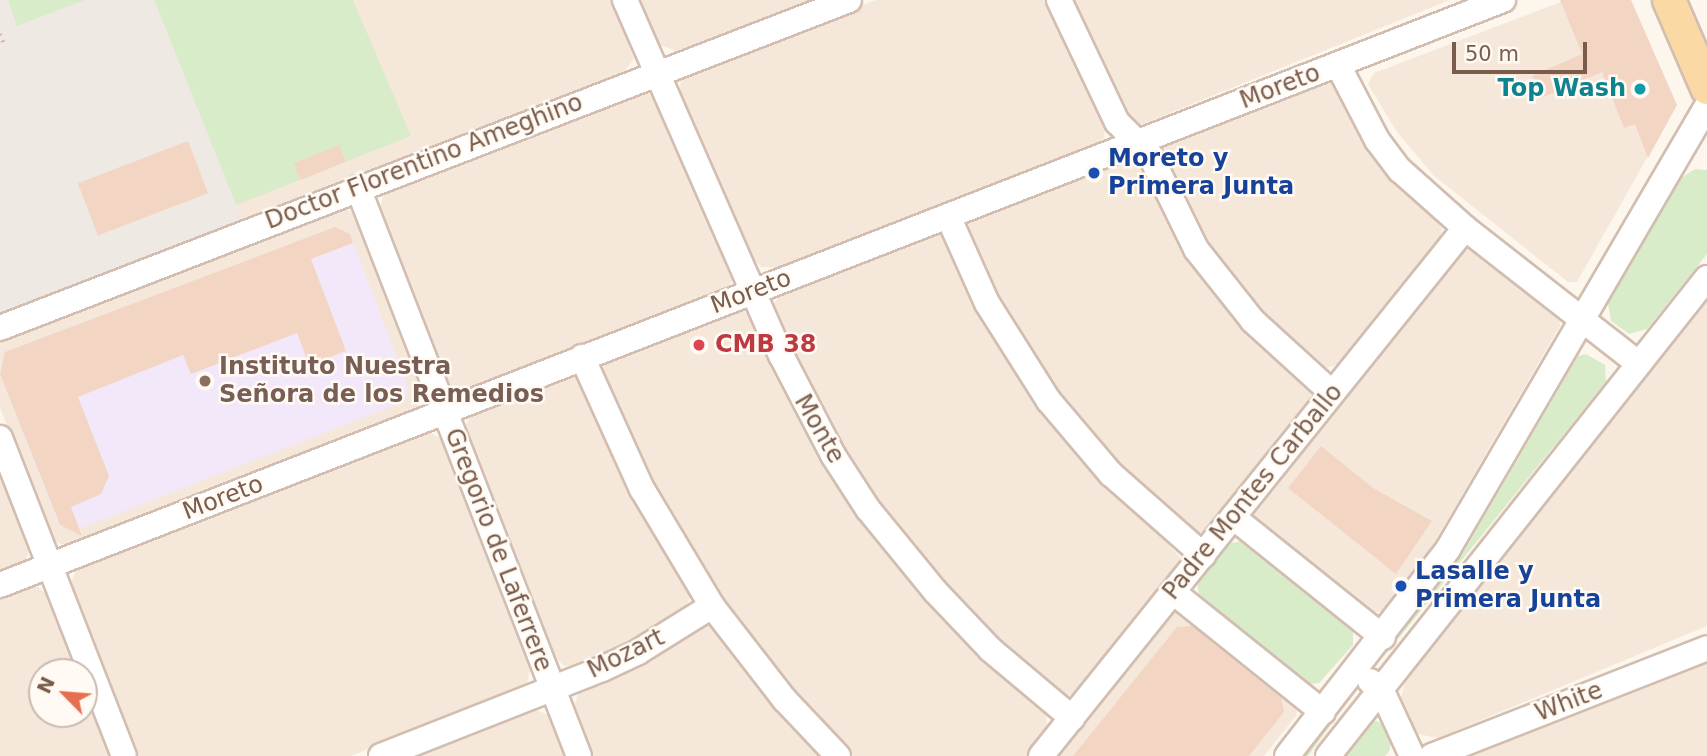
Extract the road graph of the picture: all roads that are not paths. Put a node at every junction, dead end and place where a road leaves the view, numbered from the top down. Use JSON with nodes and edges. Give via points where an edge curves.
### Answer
{"nodes":[{"id":1,"x":625,"y":0,"type":"edge"},
{"id":2,"x":849,"y":0,"type":"edge"},
{"id":3,"x":1059,"y":0,"type":"edge"},
{"id":4,"x":1503,"y":0,"type":"edge"},
{"id":5,"x":1669,"y":0,"type":"edge"},
{"id":6,"x":1338,"y":65,"type":"junction"},
{"id":7,"x":657,"y":72,"type":"junction"},
{"id":8,"x":1707,"y":88,"type":"edge"},
{"id":9,"x":1707,"y":106,"type":"edge"},
{"id":10,"x":1136,"y":141,"type":"junction"},
{"id":11,"x":358,"y":187,"type":"junction"},
{"id":12,"x":948,"y":216,"type":"junction"},
{"id":13,"x":1465,"y":228,"type":"junction"},
{"id":14,"x":1707,"y":278,"type":"edge"},
{"id":15,"x":755,"y":291,"type":"junction"},
{"id":16,"x":1584,"y":321,"type":"junction"},
{"id":17,"x":0,"y":328,"type":"edge"},
{"id":18,"x":582,"y":357,"type":"junction"},
{"id":19,"x":1637,"y":362,"type":"junction"},
{"id":20,"x":1332,"y":393,"type":"junction"},
{"id":21,"x":444,"y":412,"type":"junction"},
{"id":22,"x":0,"y":438,"type":"edge"},
{"id":23,"x":1233,"y":517,"type":"junction"},
{"id":24,"x":1203,"y":555,"type":"junction"},
{"id":25,"x":51,"y":566,"type":"junction"},
{"id":26,"x":0,"y":585,"type":"edge"},
{"id":27,"x":1173,"y":592,"type":"junction"},
{"id":28,"x":712,"y":606,"type":"junction"},
{"id":29,"x":1383,"y":637,"type":"junction"},
{"id":30,"x":1707,"y":648,"type":"edge"},
{"id":31,"x":1357,"y":670,"type":"junction"},
{"id":32,"x":552,"y":688,"type":"junction"},
{"id":33,"x":1382,"y":691,"type":"junction"},
{"id":34,"x":1323,"y":712,"type":"junction"},
{"id":35,"x":1072,"y":718,"type":"junction"},
{"id":36,"x":124,"y":756,"type":"edge"},
{"id":37,"x":381,"y":756,"type":"edge"},
{"id":38,"x":579,"y":756,"type":"edge"},
{"id":39,"x":838,"y":756,"type":"edge"},
{"id":40,"x":1041,"y":756,"type":"edge"},
{"id":41,"x":1287,"y":756,"type":"edge"},
{"id":42,"x":1328,"y":756,"type":"edge"},
{"id":43,"x":1412,"y":756,"type":"edge"},
{"id":44,"x":1432,"y":756,"type":"edge"}],
"edges":[{"from":1,"to":7,"type":"street","name":"Monte"},
{"from":2,"to":7,"type":"street","name":"Doctor Florentino Ameghino"},
{"from":3,"to":10,"type":"street","via":[[1117,122]]},
{"from":4,"to":6,"type":"street","name":"Moreto"},
{"from":5,"to":8,"type":"main road"},
{"from":6,"to":10,"type":"street","name":"Moreto"},
{"from":6,"to":13,"type":"street","via":[[1387,154]]},
{"from":7,"to":11,"type":"street","name":"Doctor Florentino Ameghino"},
{"from":7,"to":15,"type":"street","name":"Monte"},
{"from":9,"to":16,"type":"street"},
{"from":10,"to":12,"type":"street","name":"Moreto"},
{"from":10,"to":20,"type":"street","via":[[1150,155],[1196,249],[1224,287],[1286,354]]},
{"from":11,"to":17,"type":"street","name":"Doctor Florentino Ameghino"},
{"from":11,"to":21,"type":"street","name":"Gregorio de Laferrere"},
{"from":12,"to":15,"type":"street","name":"Moreto"},
{"from":12,"to":24,"type":"street","via":[[997,321],[1055,410],[1111,474]]},
{"from":13,"to":16,"type":"street"},
{"from":13,"to":20,"type":"street","name":"Padre Montes Carballo"},
{"from":14,"to":19,"type":"street"},
{"from":15,"to":18,"type":"street","name":"Moreto"},
{"from":15,"to":35,"type":"street","name":"Monte","via":[[800,398],[875,517],[968,627]]},
{"from":16,"to":19,"type":"street"},
{"from":16,"to":29,"type":"street","via":[[1481,498]]},
{"from":18,"to":21,"type":"street","name":"Moreto"},
{"from":18,"to":28,"type":"street","via":[[642,489]]},
{"from":19,"to":33,"type":"street"},
{"from":20,"to":23,"type":"street","name":"Padre Montes Carballo"},
{"from":21,"to":25,"type":"street","name":"Moreto"},
{"from":21,"to":32,"type":"street","name":"Gregorio de Laferrere"},
{"from":22,"to":25,"type":"street"},
{"from":23,"to":24,"type":"street","name":"Padre Montes Carballo"},
{"from":23,"to":29,"type":"street"},
{"from":24,"to":27,"type":"street","name":"Padre Montes Carballo"},
{"from":25,"to":26,"type":"street","name":"Moreto"},
{"from":25,"to":36,"type":"street"},
{"from":27,"to":34,"type":"street"},
{"from":27,"to":35,"type":"street","name":"Padre Montes Carballo"},
{"from":28,"to":32,"type":"street","name":"Mozart","via":[[638,652]]},
{"from":28,"to":39,"type":"street","via":[[785,700]]},
{"from":29,"to":31,"type":"street"},
{"from":30,"to":44,"type":"street","name":"White"},
{"from":31,"to":33,"type":"street"},
{"from":31,"to":34,"type":"street"},
{"from":32,"to":37,"type":"street","name":"Mozart"},
{"from":32,"to":38,"type":"street","name":"Gregorio de Laferrere"},
{"from":33,"to":42,"type":"street"},
{"from":33,"to":43,"type":"street"},
{"from":34,"to":41,"type":"street"},
{"from":35,"to":40,"type":"street","name":"Padre Montes Carballo"}]}
